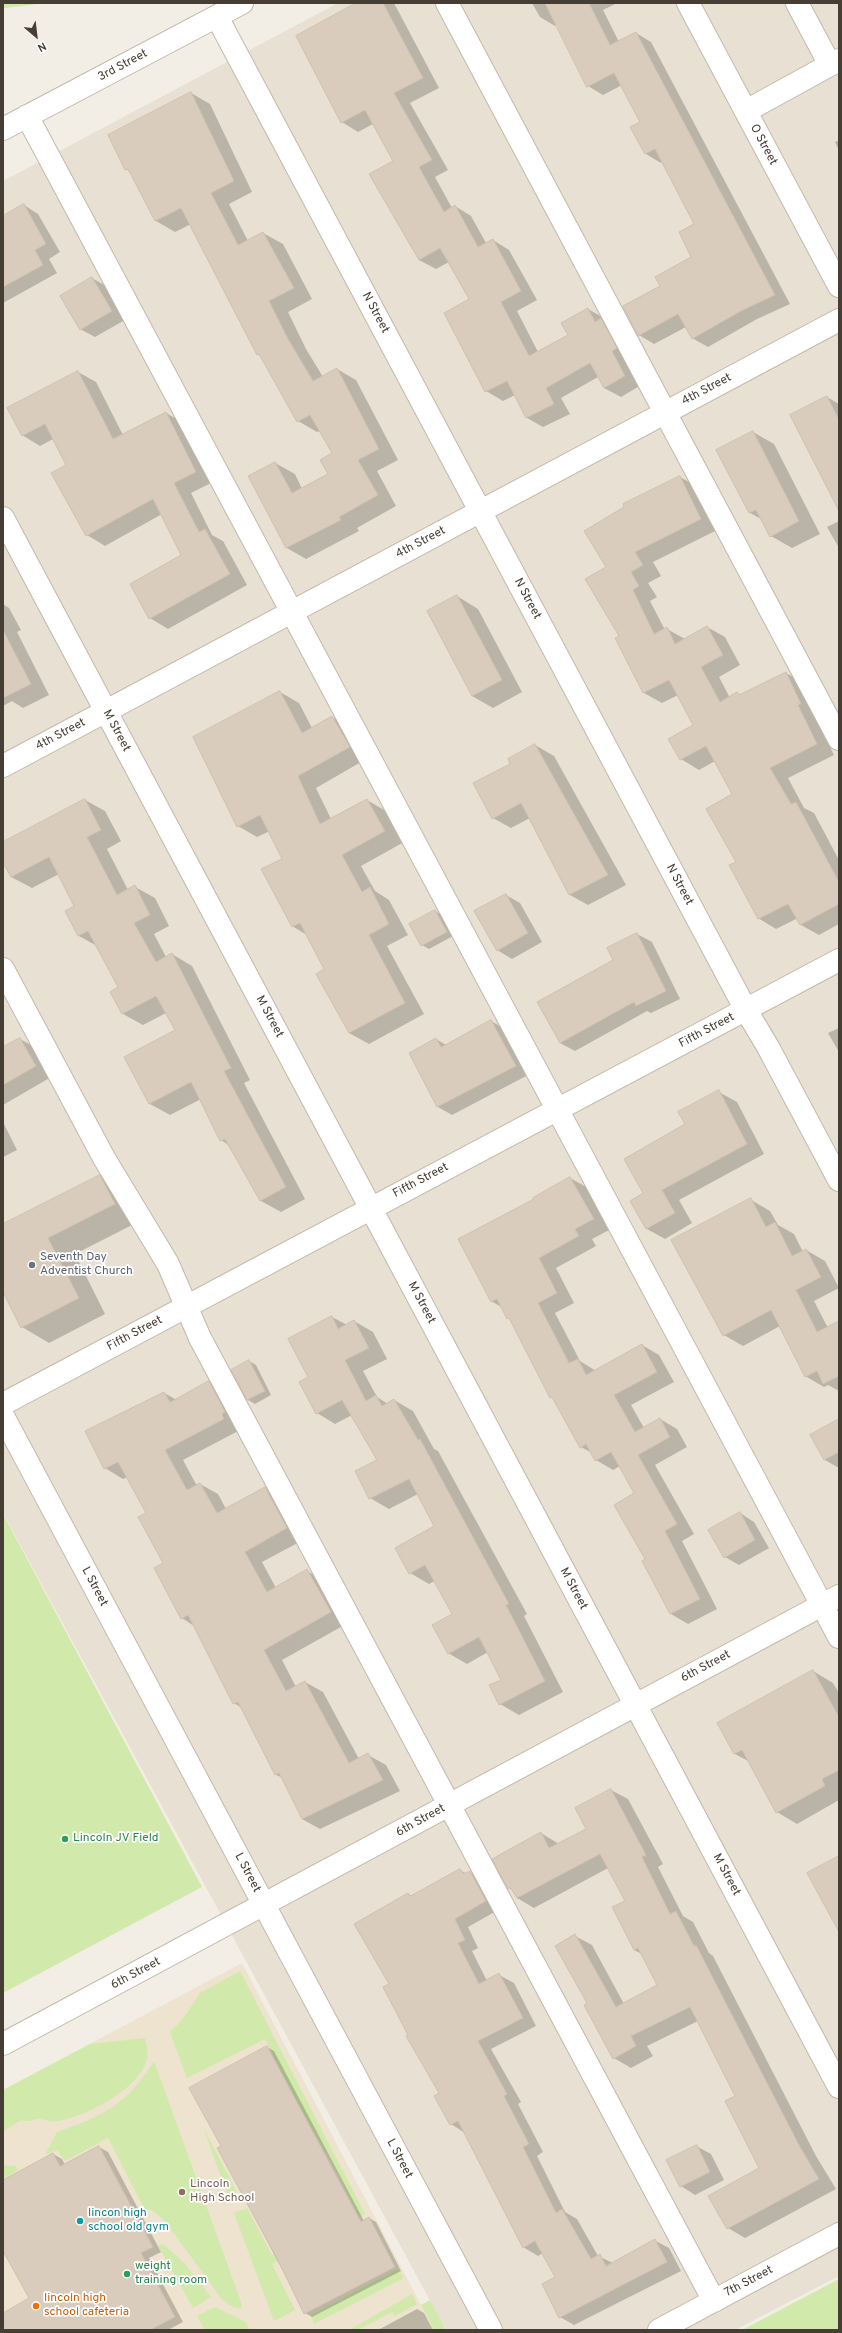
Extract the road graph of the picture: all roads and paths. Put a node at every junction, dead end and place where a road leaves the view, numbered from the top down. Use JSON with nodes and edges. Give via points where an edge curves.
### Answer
{"nodes":[{"id":1,"x":242,"y":3,"type":"edge"},
{"id":2,"x":447,"y":3,"type":"edge"},
{"id":3,"x":688,"y":3,"type":"edge"},
{"id":4,"x":797,"y":3,"type":"edge"},
{"id":5,"x":217,"y":17,"type":"junction"},
{"id":6,"x":834,"y":62,"type":"edge"},
{"id":7,"x":746,"y":111,"type":"junction"},
{"id":8,"x":27,"y":116,"type":"junction"},
{"id":9,"x":3,"y":129,"type":"edge"},
{"id":10,"x":839,"y":286,"type":"edge"},
{"id":11,"x":839,"y":320,"type":"edge"},
{"id":12,"x":665,"y":413,"type":"junction"},
{"id":13,"x":480,"y":512,"type":"junction"},
{"id":14,"x":3,"y":518,"type":"edge"},
{"id":15,"x":292,"y":612,"type":"junction"},
{"id":16,"x":106,"y":711,"type":"junction"},
{"id":17,"x":839,"y":739,"type":"edge"},
{"id":18,"x":3,"y":766,"type":"edge"},
{"id":19,"x":839,"y":960,"type":"edge"},
{"id":20,"x":3,"y":969,"type":"edge"},
{"id":21,"x":746,"y":1010,"type":"junction"},
{"id":22,"x":557,"y":1109,"type":"junction"},
{"id":23,"x":839,"y":1180,"type":"edge"},
{"id":24,"x":370,"y":1208,"type":"junction"},
{"id":25,"x":186,"y":1306,"type":"junction"},
{"id":26,"x":3,"y":1404,"type":"edge"},
{"id":27,"x":3,"y":1416,"type":"edge"},
{"id":28,"x":831,"y":1601,"type":"edge"},
{"id":29,"x":839,"y":1637,"type":"edge"},
{"id":30,"x":635,"y":1705,"type":"junction"},
{"id":31,"x":449,"y":1805,"type":"junction"},
{"id":32,"x":264,"y":1906,"type":"junction"},
{"id":33,"x":3,"y":2044,"type":"edge"},
{"id":34,"x":839,"y":2087,"type":"edge"},
{"id":35,"x":839,"y":2234,"type":"edge"},
{"id":36,"x":714,"y":2301,"type":"junction"},
{"id":37,"x":491,"y":2330,"type":"edge"},
{"id":38,"x":659,"y":2330,"type":"edge"}],
"edges":[{"from":1,"to":5,"type":"street","name":"3rd Street"},
{"from":2,"to":12,"type":"street"},
{"from":3,"to":7,"type":"street","name":"O Street"},
{"from":4,"to":6,"type":"street"},
{"from":5,"to":8,"type":"street","name":"3rd Street"},
{"from":5,"to":13,"type":"street","name":"N Street"},
{"from":6,"to":7,"type":"street"},
{"from":7,"to":10,"type":"street","name":"O Street"},
{"from":8,"to":9,"type":"street","name":"3rd Street"},
{"from":8,"to":15,"type":"street"},
{"from":11,"to":12,"type":"street","name":"4th Street"},
{"from":12,"to":13,"type":"street","name":"4th Street"},
{"from":12,"to":17,"type":"street"},
{"from":13,"to":15,"type":"street","name":"4th Street"},
{"from":13,"to":21,"type":"street","name":"N Street"},
{"from":14,"to":16,"type":"street","name":"M Street"},
{"from":15,"to":16,"type":"street","name":"4th Street"},
{"from":15,"to":22,"type":"street"},
{"from":16,"to":18,"type":"street","name":"4th Street"},
{"from":16,"to":24,"type":"street","name":"M Street"},
{"from":19,"to":21,"type":"street","name":"Fifth Street"},
{"from":20,"to":25,"type":"street","via":[[104,1158],[168,1264]]},
{"from":21,"to":22,"type":"street","name":"Fifth Street"},
{"from":21,"to":23,"type":"street","name":"N Street","via":[[768,1046]]},
{"from":22,"to":24,"type":"street","name":"Fifth Street"},
{"from":22,"to":28,"type":"street"},
{"from":24,"to":25,"type":"street","name":"Fifth Street"},
{"from":24,"to":30,"type":"street","name":"M Street"},
{"from":25,"to":26,"type":"street","name":"Fifth Street"},
{"from":25,"to":31,"type":"street","via":[[200,1338]]},
{"from":27,"to":32,"type":"street","name":"L Street"},
{"from":28,"to":29,"type":"street"},
{"from":28,"to":30,"type":"street","name":"6th Street"},
{"from":30,"to":31,"type":"street","name":"6th Street"},
{"from":30,"to":34,"type":"street","name":"M Street"},
{"from":31,"to":32,"type":"street","name":"6th Street"},
{"from":31,"to":36,"type":"street"},
{"from":32,"to":33,"type":"street","name":"6th Street"},
{"from":32,"to":37,"type":"street","name":"L Street"},
{"from":35,"to":36,"type":"street","name":"7th Street"},
{"from":36,"to":38,"type":"street","name":"7th Street"}]}
